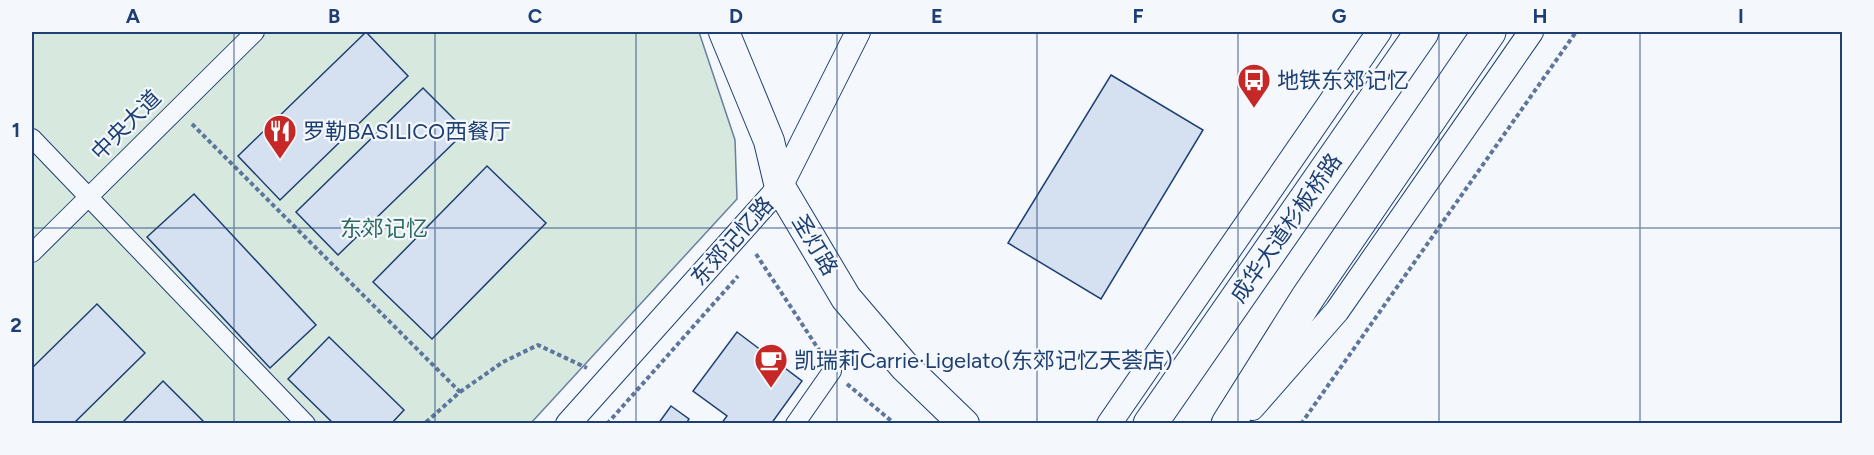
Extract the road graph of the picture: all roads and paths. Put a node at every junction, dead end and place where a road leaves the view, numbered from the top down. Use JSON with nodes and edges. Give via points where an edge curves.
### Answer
{"nodes":[{"id":1,"x":255,"y":32,"type":"edge"},
{"id":2,"x":724,"y":32,"type":"edge"},
{"id":3,"x":858,"y":32,"type":"edge"},
{"id":4,"x":1379,"y":32,"type":"edge"},
{"id":5,"x":1422,"y":32,"type":"edge"},
{"id":6,"x":1489,"y":32,"type":"edge"},
{"id":7,"x":1531,"y":32,"type":"edge"},
{"id":8,"x":1576,"y":32,"type":"edge"},
{"id":9,"x":177,"y":108,"type":"junction"},
{"id":10,"x":32,"y":138,"type":"edge"},
{"id":11,"x":780,"y":187,"type":"junction"},
{"id":12,"x":88,"y":197,"type":"junction"},
{"id":13,"x":32,"y":253,"type":"edge"},
{"id":14,"x":750,"y":261,"type":"dead end"},
{"id":15,"x":742,"y":270,"type":"dead end"},
{"id":16,"x":832,"y":371,"type":"junction"},
{"id":17,"x":609,"y":379,"type":"junction"},
{"id":18,"x":460,"y":392,"type":"junction"},
{"id":19,"x":306,"y":423,"type":"edge"},
{"id":20,"x":424,"y":423,"type":"edge"},
{"id":21,"x":568,"y":423,"type":"edge"},
{"id":22,"x":607,"y":423,"type":"edge"},
{"id":23,"x":795,"y":423,"type":"edge"},
{"id":24,"x":895,"y":423,"type":"edge"},
{"id":25,"x":964,"y":423,"type":"edge"},
{"id":26,"x":1109,"y":423,"type":"edge"},
{"id":27,"x":1150,"y":423,"type":"edge"},
{"id":28,"x":1228,"y":423,"type":"edge"},
{"id":29,"x":1238,"y":423,"type":"edge"},
{"id":30,"x":1301,"y":423,"type":"edge"}],
"edges":[{"from":1,"to":9,"type":"street","name":"中央大道"},
{"from":2,"to":11,"type":"street","name":"圣灯路","via":[[769,141]]},
{"from":3,"to":11,"type":"street","name":"东郊记忆路"},
{"from":4,"to":26,"type":"street"},
{"from":5,"to":27,"type":"main road","name":"成华大道杉板桥路"},
{"from":6,"to":28,"type":"main road","via":[[1308,297]]},
{"from":7,"to":29,"type":"street","via":[[1337,310]]},
{"from":8,"to":30,"type":"path"},
{"from":9,"to":12,"type":"street","name":"中央大道"},
{"from":9,"to":18,"type":"path"},
{"from":10,"to":12,"type":"street"},
{"from":11,"to":17,"type":"street","name":"东郊记忆路"},
{"from":11,"to":25,"type":"street","name":"圣灯路","via":[[846,298],[905,367]]},
{"from":12,"to":13,"type":"street","name":"中央大道"},
{"from":12,"to":19,"type":"street"},
{"from":14,"to":16,"type":"path","via":[[757,252]]},
{"from":15,"to":22,"type":"path"},
{"from":16,"to":23,"type":"street"},
{"from":16,"to":24,"type":"path"},
{"from":17,"to":18,"type":"path","via":[[538,345],[503,362]]},
{"from":17,"to":21,"type":"street","name":"东郊记忆路"},
{"from":18,"to":20,"type":"path"}]}
